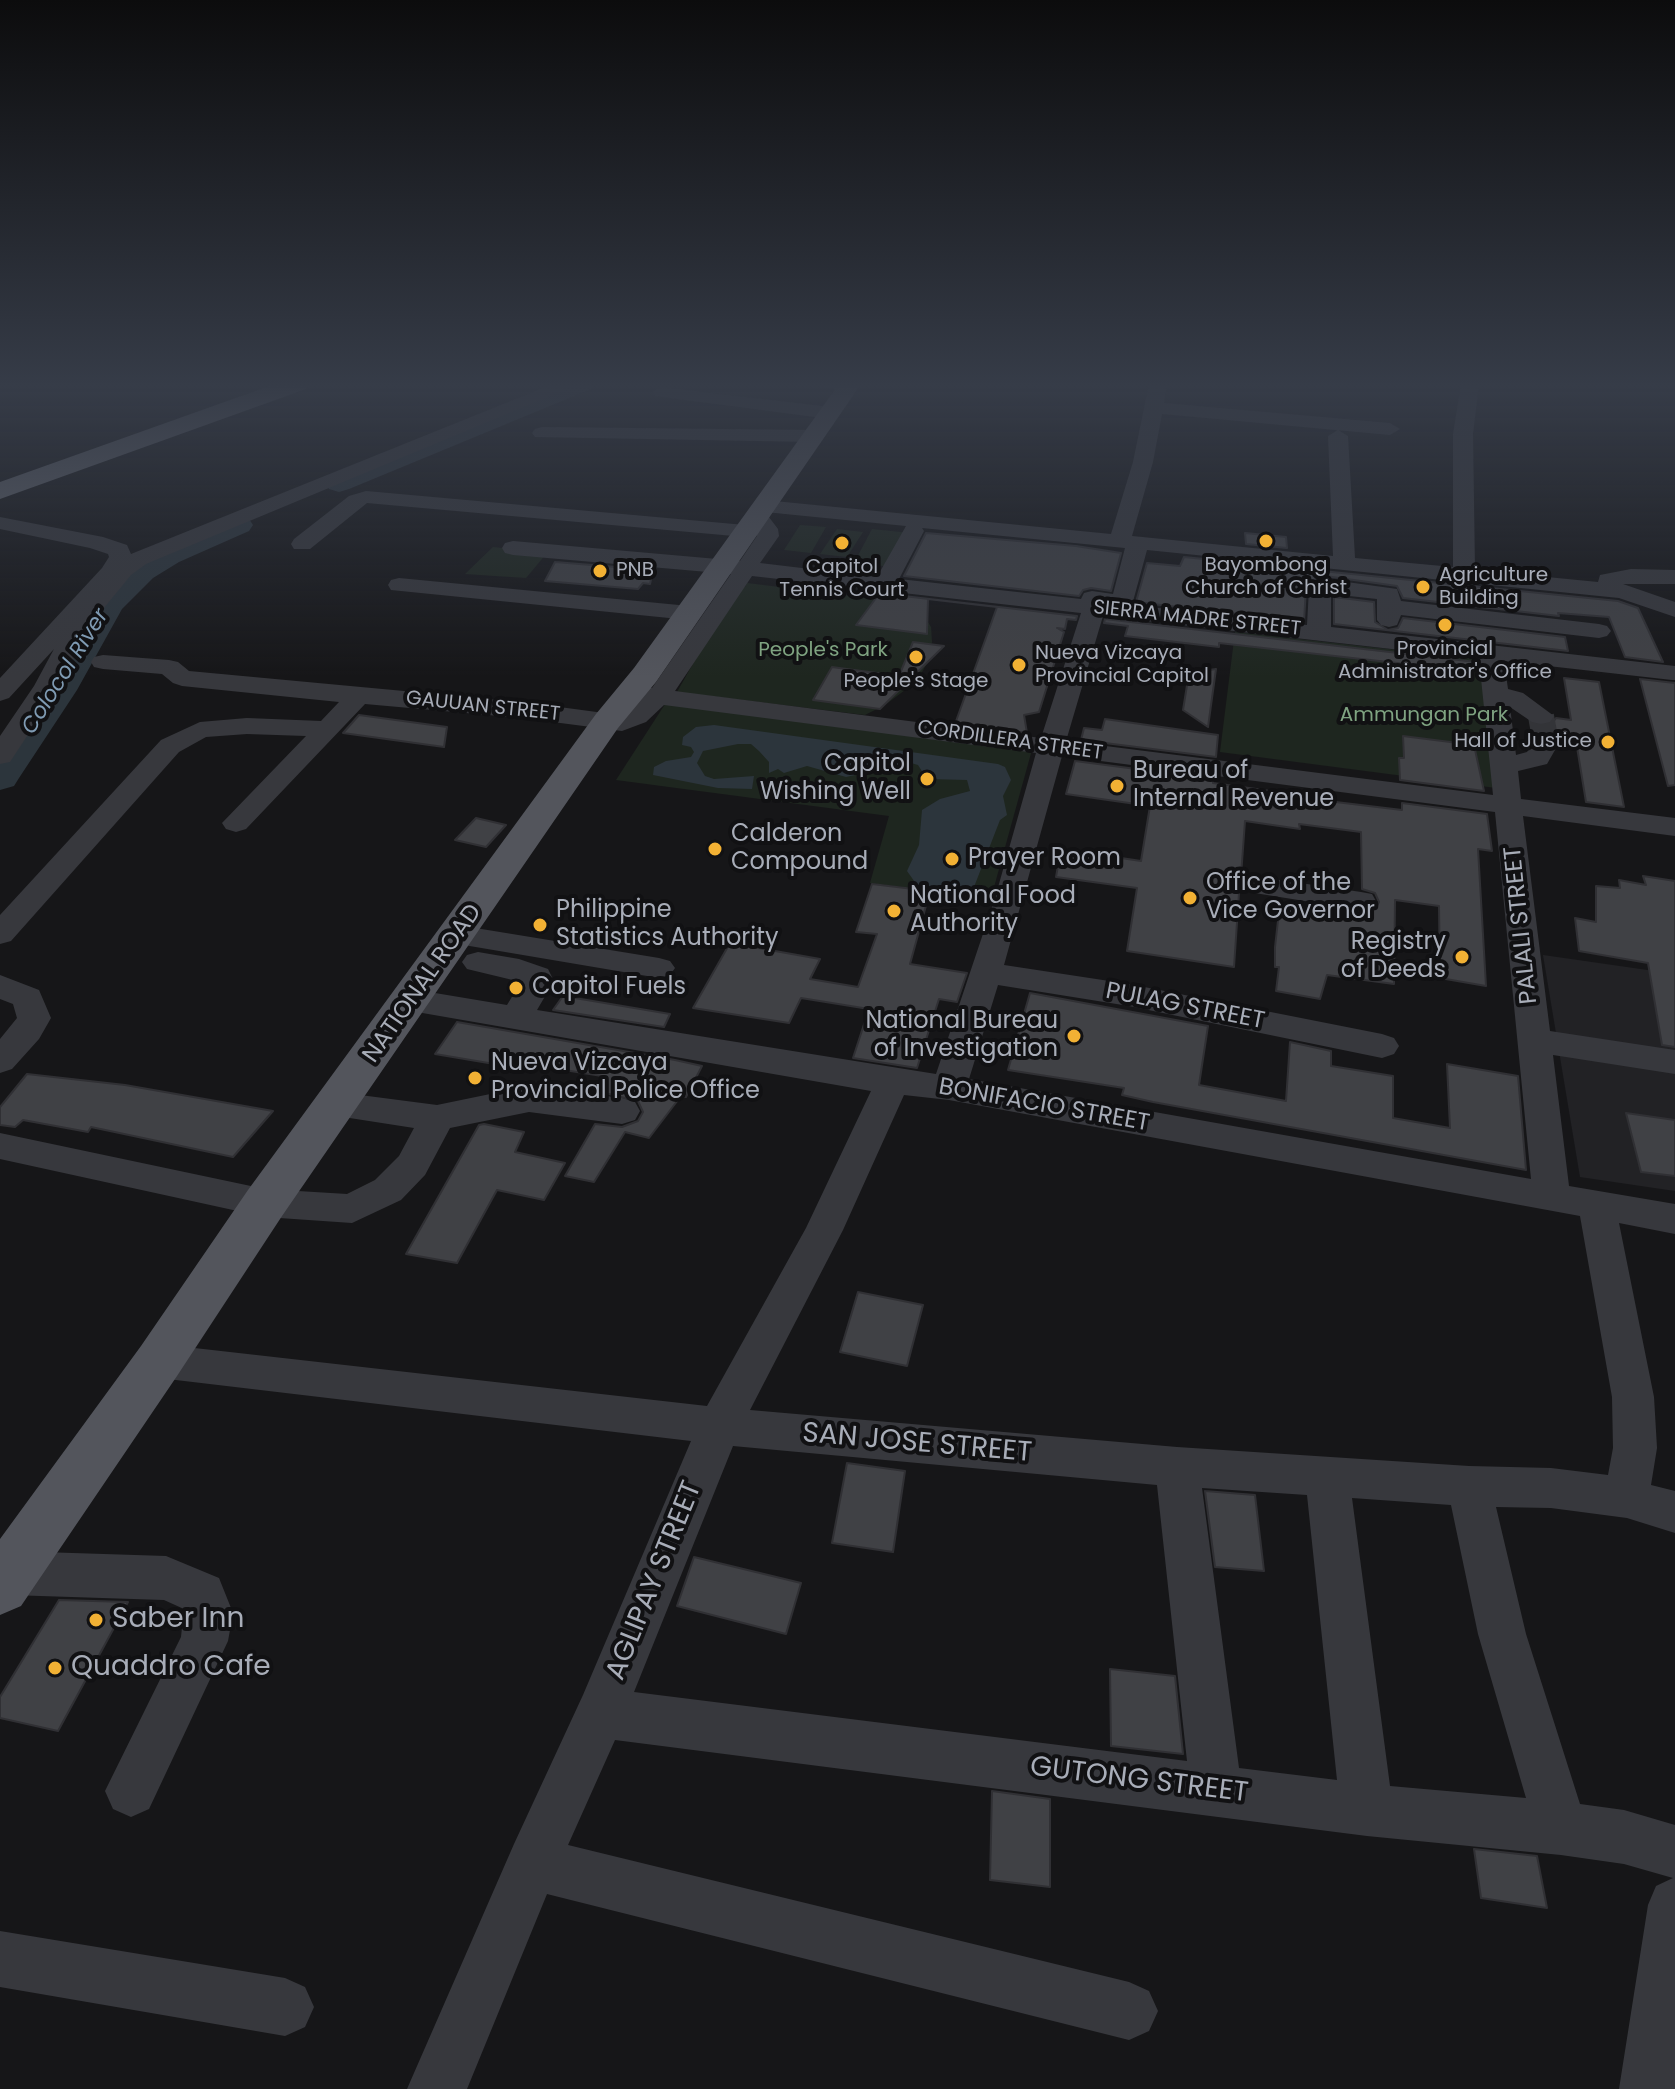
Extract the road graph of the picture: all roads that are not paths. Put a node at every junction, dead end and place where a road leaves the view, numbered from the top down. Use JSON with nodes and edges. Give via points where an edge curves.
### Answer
{"nodes":[{"id":1,"x":26,"y":481,"type":"edge"},
{"id":2,"x":326,"y":481,"type":"edge"},
{"id":3,"x":781,"y":481,"type":"edge"},
{"id":4,"x":1141,"y":481,"type":"edge"},
{"id":5,"x":1340,"y":481,"type":"edge"},
{"id":6,"x":1463,"y":481,"type":"edge"},
{"id":7,"x":0,"y":491,"type":"edge"},
{"id":8,"x":0,"y":523,"type":"edge"},
{"id":9,"x":913,"y":531,"type":"dead end"},
{"id":10,"x":747,"y":537,"type":"junction"},
{"id":11,"x":1129,"y":541,"type":"junction"},
{"id":12,"x":302,"y":544,"type":"dead end"},
{"id":13,"x":513,"y":548,"type":"dead end"},
{"id":14,"x":1344,"y":563,"type":"junction"},
{"id":15,"x":1464,"y":575,"type":"junction"},
{"id":16,"x":1675,"y":577,"type":"edge"},
{"id":17,"x":887,"y":580,"type":"junction"},
{"id":18,"x":399,"y":585,"type":"dead end"},
{"id":19,"x":1592,"y":588,"type":"junction"},
{"id":20,"x":1095,"y":604,"type":"junction"},
{"id":21,"x":1389,"y":607,"type":"junction"},
{"id":22,"x":1675,"y":610,"type":"edge"},
{"id":23,"x":689,"y":613,"type":"junction"},
{"id":24,"x":1461,"y":615,"type":"junction"},
{"id":25,"x":1319,"y":633,"type":"junction"},
{"id":26,"x":1389,"y":640,"type":"junction"},
{"id":27,"x":1478,"y":651,"type":"junction"},
{"id":28,"x":103,"y":662,"type":"dead end"},
{"id":29,"x":1611,"y":666,"type":"junction"},
{"id":30,"x":1672,"y":673,"type":"dead end"},
{"id":31,"x":1624,"y":690,"type":"dead end"},
{"id":32,"x":0,"y":693,"type":"edge"},
{"id":33,"x":1496,"y":694,"type":"junction"},
{"id":34,"x":358,"y":696,"type":"junction"},
{"id":35,"x":633,"y":703,"type":"junction"},
{"id":36,"x":328,"y":729,"type":"junction"},
{"id":37,"x":1051,"y":747,"type":"junction"},
{"id":38,"x":0,"y":756,"type":"edge"},
{"id":39,"x":1504,"y":762,"type":"junction"},
{"id":40,"x":1509,"y":806,"type":"junction"},
{"id":41,"x":236,"y":823,"type":"dead end"},
{"id":42,"x":1675,"y":827,"type":"edge"},
{"id":43,"x":1253,"y":885,"type":"dead end"},
{"id":44,"x":1361,"y":901,"type":"dead end"},
{"id":45,"x":0,"y":934,"type":"edge"},
{"id":46,"x":450,"y":946,"type":"junction"},
{"id":47,"x":659,"y":968,"type":"dead end"},
{"id":48,"x":987,"y":973,"type":"junction"},
{"id":49,"x":0,"y":986,"type":"edge"},
{"id":50,"x":411,"y":1000,"type":"junction"},
{"id":51,"x":516,"y":1018,"type":"junction"},
{"id":52,"x":1534,"y":1040,"type":"junction"},
{"id":53,"x":1382,"y":1046,"type":"dead end"},
{"id":54,"x":0,"y":1061,"type":"edge"},
{"id":55,"x":1675,"y":1062,"type":"edge"},
{"id":56,"x":893,"y":1082,"type":"junction"},
{"id":57,"x":949,"y":1088,"type":"junction"},
{"id":58,"x":337,"y":1105,"type":"junction"},
{"id":59,"x":622,"y":1111,"type":"dead end"},
{"id":60,"x":437,"y":1118,"type":"junction"},
{"id":61,"x":0,"y":1146,"type":"edge"},
{"id":62,"x":1552,"y":1198,"type":"junction"},
{"id":63,"x":265,"y":1203,"type":"junction"},
{"id":64,"x":1597,"y":1206,"type":"junction"},
{"id":65,"x":1675,"y":1219,"type":"edge"},
{"id":66,"x":159,"y":1361,"type":"junction"},
{"id":67,"x":719,"y":1426,"type":"junction"},
{"id":68,"x":1177,"y":1467,"type":"junction"},
{"id":69,"x":1327,"y":1478,"type":"junction"},
{"id":70,"x":1469,"y":1486,"type":"junction"},
{"id":71,"x":1627,"y":1498,"type":"junction"},
{"id":72,"x":1675,"y":1512,"type":"edge"},
{"id":73,"x":5,"y":1580,"type":"edge"},
{"id":74,"x":601,"y":1713,"type":"junction"},
{"id":75,"x":1216,"y":1790,"type":"junction"},
{"id":76,"x":131,"y":1791,"type":"dead end"},
{"id":77,"x":1367,"y":1810,"type":"junction"},
{"id":78,"x":1561,"y":1828,"type":"junction"},
{"id":79,"x":1675,"y":1852,"type":"edge"},
{"id":80,"x":533,"y":1863,"type":"junction"},
{"id":81,"x":1675,"y":1905,"type":"edge"},
{"id":82,"x":0,"y":1959,"type":"edge"},
{"id":83,"x":285,"y":2007,"type":"dead end"},
{"id":84,"x":1129,"y":2011,"type":"dead end"},
{"id":85,"x":437,"y":2089,"type":"edge"},
{"id":86,"x":1649,"y":2089,"type":"edge"}],
"edges":[{"from":1,"to":7,"type":"highway"},
{"from":2,"to":38,"type":"street","via":[[154,550],[123,570],[79,623],[47,686]]},
{"from":3,"to":10,"type":"main road","name":"NATIONAL ROAD"},
{"from":4,"to":11,"type":"street"},
{"from":5,"to":14,"type":"street"},
{"from":6,"to":15,"type":"street"},
{"from":8,"to":32,"type":"street","via":[[103,544],[119,550],[120,557]]},
{"from":9,"to":17,"type":"street"},
{"from":10,"to":11,"type":"street"},
{"from":10,"to":12,"type":"street","via":[[366,497]]},
{"from":10,"to":13,"type":"street"},
{"from":10,"to":17,"type":"street","name":"SIERRA MADRE STREET"},
{"from":10,"to":23,"type":"main road","name":"NATIONAL ROAD"},
{"from":10,"to":35,"type":"street"},
{"from":11,"to":14,"type":"street"},
{"from":11,"to":20,"type":"street","via":[[1122,602]]},
{"from":14,"to":15,"type":"street"},
{"from":15,"to":19,"type":"street"},
{"from":16,"to":19,"type":"street","via":[[1614,578]]},
{"from":17,"to":20,"type":"street"},
{"from":17,"to":20,"type":"street","name":"SIERRA MADRE STREET","via":[[934,591]]},
{"from":18,"to":23,"type":"street"},
{"from":19,"to":22,"type":"street","via":[[1623,591]]},
{"from":20,"to":25,"type":"street","name":"SIERRA MADRE STREET"},
{"from":20,"to":37,"type":"street"},
{"from":21,"to":24,"type":"street"},
{"from":21,"to":25,"type":"street","via":[[1389,594],[1322,587]]},
{"from":21,"to":26,"type":"street"},
{"from":23,"to":35,"type":"main road","name":"NATIONAL ROAD"},
{"from":24,"to":27,"type":"street","name":"PALALI STREET"},
{"from":24,"to":29,"type":"street","via":[[1598,626]]},
{"from":25,"to":26,"type":"street","name":"SIERRA MADRE STREET"},
{"from":26,"to":27,"type":"street","name":"SIERRA MADRE STREET"},
{"from":27,"to":29,"type":"street","name":"SIERRA MADRE STREET"},
{"from":27,"to":33,"type":"street","name":"PALALI STREET"},
{"from":28,"to":34,"type":"street","name":"GAUUAN STREET","via":[[169,667],[182,678]]},
{"from":29,"to":30,"type":"street","name":"SIERRA MADRE STREET"},
{"from":29,"to":31,"type":"street"},
{"from":33,"to":39,"type":"street","name":"PALALI STREET"},
{"from":33,"to":39,"type":"street","via":[[1514,698],[1544,730],[1537,758]]},
{"from":34,"to":35,"type":"street","name":"GAUUAN STREET","via":[[450,703]]},
{"from":34,"to":36,"type":"street"},
{"from":35,"to":37,"type":"street","name":"CORDILLERA STREET","via":[[877,723]]},
{"from":35,"to":46,"type":"main road","name":"NATIONAL ROAD"},
{"from":36,"to":41,"type":"street"},
{"from":36,"to":45,"type":"street","via":[[209,727],[184,736]]},
{"from":37,"to":40,"type":"street","name":"CORDILLERA STREET"},
{"from":37,"to":48,"type":"street"},
{"from":39,"to":40,"type":"street","name":"PALALI STREET"},
{"from":40,"to":42,"type":"street","name":"CORDILLERA STREET"},
{"from":40,"to":52,"type":"street","name":"PALALI STREET"},
{"from":43,"to":44,"type":"street"},
{"from":46,"to":47,"type":"street"},
{"from":46,"to":50,"type":"main road","name":"NATIONAL ROAD"},
{"from":46,"to":51,"type":"street","via":[[537,976]]},
{"from":48,"to":53,"type":"street","name":"PULAG STREET","via":[[1129,995]]},
{"from":48,"to":57,"type":"street"},
{"from":49,"to":54,"type":"street","via":[[27,998],[34,1018]]},
{"from":50,"to":51,"type":"street","name":"BONIFACIO STREET"},
{"from":50,"to":58,"type":"main road","name":"NATIONAL ROAD"},
{"from":51,"to":56,"type":"street","name":"BONIFACIO STREET"},
{"from":52,"to":55,"type":"street"},
{"from":52,"to":62,"type":"street","name":"PALALI STREET"},
{"from":56,"to":57,"type":"street","name":"BONIFACIO STREET"},
{"from":56,"to":67,"type":"street","name":"AGLIPAY STREET","via":[[824,1230]]},
{"from":57,"to":62,"type":"street","name":"BONIFACIO STREET"},
{"from":58,"to":60,"type":"street"},
{"from":58,"to":63,"type":"main road","name":"NATIONAL ROAD"},
{"from":59,"to":60,"type":"street","via":[[529,1099]]},
{"from":60,"to":63,"type":"street","via":[[412,1165],[373,1201],[352,1209]]},
{"from":61,"to":63,"type":"street"},
{"from":62,"to":64,"type":"street","name":"BONIFACIO STREET"},
{"from":63,"to":66,"type":"main road","name":"NATIONAL ROAD"},
{"from":64,"to":65,"type":"street","name":"BONIFACIO STREET"},
{"from":64,"to":71,"type":"street","via":[[1633,1397],[1635,1448]]},
{"from":66,"to":67,"type":"street","name":"SAN JOSE STREET"},
{"from":66,"to":73,"type":"main road","name":"NATIONAL ROAD"},
{"from":67,"to":68,"type":"street","name":"SAN JOSE STREET"},
{"from":67,"to":74,"type":"street","name":"AGLIPAY STREET"},
{"from":68,"to":69,"type":"street","name":"SAN JOSE STREET"},
{"from":68,"to":75,"type":"street"},
{"from":69,"to":70,"type":"street","name":"SAN JOSE STREET"},
{"from":69,"to":77,"type":"street"},
{"from":70,"to":71,"type":"street","name":"SAN JOSE STREET","via":[[1551,1488]]},
{"from":70,"to":78,"type":"street","via":[[1502,1634]]},
{"from":71,"to":72,"type":"street","name":"SAN JOSE STREET"},
{"from":73,"to":76,"type":"street","via":[[166,1578],[202,1594],[209,1613],[204,1641]]},
{"from":74,"to":75,"type":"street","name":"GUTONG STREET"},
{"from":74,"to":80,"type":"street","name":"AGLIPAY STREET"},
{"from":75,"to":77,"type":"street","name":"GUTONG STREET"},
{"from":77,"to":78,"type":"street","name":"GUTONG STREET"},
{"from":78,"to":79,"type":"street","name":"GUTONG STREET","via":[[1624,1837]]},
{"from":80,"to":84,"type":"street"},
{"from":80,"to":85,"type":"street","name":"AGLIPAY STREET"},
{"from":81,"to":86,"type":"street"},
{"from":82,"to":83,"type":"street"}]}
